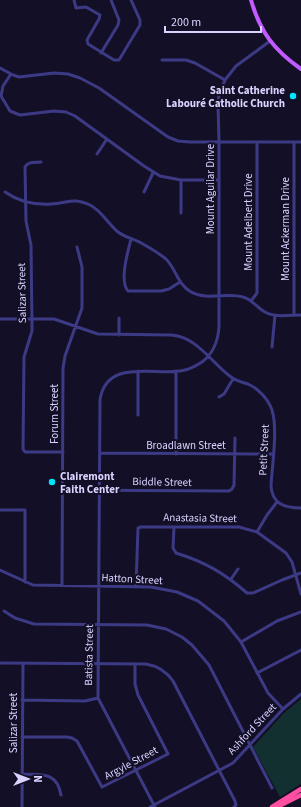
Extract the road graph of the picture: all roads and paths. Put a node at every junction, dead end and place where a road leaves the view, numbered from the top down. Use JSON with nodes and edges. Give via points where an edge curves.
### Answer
{"nodes":[{"id":1,"x":74,"y":0,"type":"edge"},
{"id":2,"x":111,"y":0,"type":"edge"},
{"id":3,"x":131,"y":0,"type":"edge"},
{"id":4,"x":251,"y":0,"type":"edge"},
{"id":5,"x":270,"y":41,"type":"junction"},
{"id":6,"x":101,"y":53,"type":"junction"},
{"id":7,"x":162,"y":60,"type":"dead end"},
{"id":8,"x":0,"y":68,"type":"edge"},
{"id":9,"x":301,"y":69,"type":"edge"},
{"id":10,"x":11,"y":74,"type":"junction"},
{"id":11,"x":225,"y":80,"type":"junction"},
{"id":12,"x":107,"y":140,"type":"junction"},
{"id":13,"x":219,"y":142,"type":"junction"},
{"id":14,"x":257,"y":142,"type":"junction"},
{"id":15,"x":294,"y":142,"type":"junction"},
{"id":16,"x":301,"y":142,"type":"edge"},
{"id":17,"x":97,"y":154,"type":"dead end"},
{"id":18,"x":41,"y":162,"type":"dead end"},
{"id":19,"x":153,"y":173,"type":"junction"},
{"id":20,"x":181,"y":180,"type":"junction"},
{"id":21,"x":219,"y":180,"type":"junction"},
{"id":22,"x":5,"y":192,"type":"dead end"},
{"id":23,"x":144,"y":192,"type":"dead end"},
{"id":24,"x":25,"y":202,"type":"junction"},
{"id":25,"x":181,"y":213,"type":"dead end"},
{"id":26,"x":131,"y":239,"type":"junction"},
{"id":27,"x":77,"y":247,"type":"dead end"},
{"id":28,"x":180,"y":282,"type":"junction"},
{"id":29,"x":219,"y":296,"type":"junction"},
{"id":30,"x":251,"y":301,"type":"junction"},
{"id":31,"x":275,"y":315,"type":"junction"},
{"id":32,"x":294,"y":315,"type":"junction"},
{"id":33,"x":301,"y":315,"type":"edge"},
{"id":34,"x":119,"y":318,"type":"dead end"},
{"id":35,"x":0,"y":319,"type":"edge"},
{"id":36,"x":32,"y":319,"type":"junction"},
{"id":37,"x":76,"y":327,"type":"junction"},
{"id":38,"x":119,"y":335,"type":"junction"},
{"id":39,"x":272,"y":347,"type":"dead end"},
{"id":40,"x":208,"y":356,"type":"junction"},
{"id":41,"x":138,"y":371,"type":"junction"},
{"id":42,"x":176,"y":371,"type":"junction"},
{"id":43,"x":233,"y":379,"type":"junction"},
{"id":44,"x":219,"y":397,"type":"dead end"},
{"id":45,"x":138,"y":415,"type":"dead end"},
{"id":46,"x":235,"y":438,"type":"dead end"},
{"id":47,"x":63,"y":452,"type":"junction"},
{"id":48,"x":100,"y":453,"type":"junction"},
{"id":49,"x":176,"y":454,"type":"junction"},
{"id":50,"x":234,"y":454,"type":"junction"},
{"id":51,"x":273,"y":454,"type":"junction"},
{"id":52,"x":62,"y":490,"type":"junction"},
{"id":53,"x":100,"y":490,"type":"junction"},
{"id":54,"x":277,"y":502,"type":"junction"},
{"id":55,"x":301,"y":508,"type":"edge"},
{"id":56,"x":0,"y":510,"type":"edge"},
{"id":57,"x":174,"y":527,"type":"junction"},
{"id":58,"x":257,"y":532,"type":"junction"},
{"id":59,"x":238,"y":569,"type":"dead end"},
{"id":60,"x":0,"y":570,"type":"edge"},
{"id":61,"x":301,"y":574,"type":"edge"},
{"id":62,"x":296,"y":575,"type":"junction"},
{"id":63,"x":231,"y":579,"type":"junction"},
{"id":64,"x":24,"y":582,"type":"junction"},
{"id":65,"x":62,"y":585,"type":"junction"},
{"id":66,"x":99,"y":586,"type":"junction"},
{"id":67,"x":136,"y":586,"type":"junction"},
{"id":68,"x":301,"y":594,"type":"edge"},
{"id":69,"x":4,"y":611,"type":"dead end"},
{"id":70,"x":301,"y":612,"type":"edge"},
{"id":71,"x":99,"y":625,"type":"junction"},
{"id":72,"x":241,"y":642,"type":"junction"},
{"id":73,"x":301,"y":650,"type":"edge"},
{"id":74,"x":0,"y":663,"type":"edge"},
{"id":75,"x":23,"y":663,"type":"junction"},
{"id":76,"x":98,"y":664,"type":"junction"},
{"id":77,"x":135,"y":664,"type":"junction"},
{"id":78,"x":257,"y":673,"type":"junction"},
{"id":79,"x":301,"y":694,"type":"edge"},
{"id":80,"x":98,"y":698,"type":"junction"},
{"id":81,"x":22,"y":700,"type":"junction"},
{"id":82,"x":283,"y":708,"type":"junction"},
{"id":83,"x":22,"y":737,"type":"junction"},
{"id":84,"x":250,"y":745,"type":"junction"},
{"id":85,"x":136,"y":771,"type":"junction"},
{"id":86,"x":220,"y":771,"type":"junction"},
{"id":87,"x":22,"y":774,"type":"junction"},
{"id":88,"x":272,"y":788,"type":"dead end"},
{"id":89,"x":301,"y":789,"type":"edge"},
{"id":90,"x":301,"y":795,"type":"edge"},
{"id":91,"x":61,"y":796,"type":"dead end"},
{"id":92,"x":153,"y":806,"type":"edge"},
{"id":93,"x":235,"y":806,"type":"edge"},
{"id":94,"x":22,"y":807,"type":"edge"},
{"id":95,"x":272,"y":807,"type":"edge"},
{"id":96,"x":277,"y":807,"type":"edge"}],
"edges":[{"from":1,"to":6,"type":"street","via":[[76,8],[86,7],[100,15],[88,44]]},
{"from":2,"to":6,"type":"street","via":[[119,20]]},
{"from":3,"to":6,"type":"street","via":[[140,25],[119,60]]},
{"from":4,"to":5,"type":"main road","via":[[258,20]]},
{"from":5,"to":9,"type":"main road","via":[[285,58]]},
{"from":5,"to":11,"type":"street","name":"Mount Aguilar Drive","via":[[236,66]]},
{"from":7,"to":11,"type":"street","via":[[186,60],[196,63]]},
{"from":8,"to":10,"type":"street"},
{"from":10,"to":12,"type":"street","via":[[3,86],[2,96],[10,111],[20,115],[66,112]]},
{"from":10,"to":13,"type":"street","via":[[19,77],[68,74],[99,88],[168,137],[184,142]]},
{"from":11,"to":13,"type":"street","name":"Mount Aguilar Drive","via":[[218,103]]},
{"from":12,"to":17,"type":"street"},
{"from":12,"to":19,"type":"street"},
{"from":13,"to":14,"type":"street"},
{"from":13,"to":21,"type":"street","name":"Mount Aguilar Drive"},
{"from":14,"to":15,"type":"street"},
{"from":14,"to":30,"type":"street","name":"Mount Adelbert Drive","via":[[257,293]]},
{"from":15,"to":16,"type":"street"},
{"from":15,"to":32,"type":"street","name":"Mount Ackerman Drive"},
{"from":18,"to":24,"type":"street","name":"Salizar Street","via":[[26,165]]},
{"from":19,"to":20,"type":"street"},
{"from":19,"to":23,"type":"street"},
{"from":20,"to":21,"type":"street"},
{"from":20,"to":25,"type":"street"},
{"from":21,"to":29,"type":"street","name":"Mount Aguilar Drive"},
{"from":22,"to":24,"type":"street"},
{"from":24,"to":26,"type":"street","via":[[52,204],[69,200],[84,203],[95,208],[119,233]]},
{"from":24,"to":36,"type":"street","name":"Salizar Street","via":[[31,245]]},
{"from":26,"to":28,"type":"street","via":[[143,243],[165,259]]},
{"from":26,"to":28,"type":"street","via":[[126,258],[125,288],[130,291],[162,291]]},
{"from":27,"to":37,"type":"street","name":"Forum Street","via":[[82,267],[82,308]]},
{"from":28,"to":29,"type":"street","via":[[193,293]]},
{"from":29,"to":30,"type":"street","via":[[241,296]]},
{"from":29,"to":40,"type":"street","name":"Mount Aguilar Drive","via":[[218,334],[214,348]]},
{"from":30,"to":31,"type":"street","via":[[263,312]]},
{"from":31,"to":32,"type":"street"},
{"from":31,"to":39,"type":"street"},
{"from":32,"to":33,"type":"street"},
{"from":34,"to":38,"type":"street"},
{"from":35,"to":36,"type":"street","name":"Petit Street"},
{"from":36,"to":37,"type":"street","name":"Petit Street","via":[[54,319]]},
{"from":36,"to":47,"type":"street","name":"Salizar Street","via":[[32,331],[24,356],[23,450]]},
{"from":37,"to":38,"type":"street","name":"Petit Street","via":[[98,334]]},
{"from":37,"to":47,"type":"street","name":"Forum Street","via":[[63,368]]},
{"from":38,"to":40,"type":"street","name":"Petit Street","via":[[177,335],[187,338]]},
{"from":40,"to":42,"type":"street","via":[[196,366]]},
{"from":40,"to":43,"type":"street","name":"Petit Street"},
{"from":41,"to":42,"type":"street"},
{"from":41,"to":45,"type":"street"},
{"from":41,"to":48,"type":"street","name":"Batista Street","via":[[111,377],[105,384],[100,400]]},
{"from":42,"to":49,"type":"street"},
{"from":43,"to":44,"type":"street","via":[[224,394]]},
{"from":43,"to":51,"type":"street","name":"Petit Street","via":[[257,390],[270,405],[275,425]]},
{"from":46,"to":50,"type":"street"},
{"from":47,"to":52,"type":"street","name":"Forum Street"},
{"from":48,"to":49,"type":"street","name":"Broadlawn Street"},
{"from":48,"to":53,"type":"street","name":"Batista Street"},
{"from":49,"to":50,"type":"street","name":"Broadlawn Street"},
{"from":50,"to":51,"type":"street","name":"Broadlawn Street"},
{"from":50,"to":53,"type":"street","name":"Biddle Street","via":[[234,484],[229,491]]},
{"from":51,"to":54,"type":"street","name":"Petit Street","via":[[271,486]]},
{"from":52,"to":53,"type":"street","name":"Biddle Street"},
{"from":52,"to":65,"type":"street","name":"Forum Street"},
{"from":53,"to":66,"type":"street","name":"Batista Street"},
{"from":54,"to":55,"type":"street","via":[[285,507]]},
{"from":54,"to":58,"type":"street"},
{"from":56,"to":64,"type":"street","via":[[25,510]]},
{"from":57,"to":58,"type":"street","name":"Anastasia Street","via":[[239,527]]},
{"from":57,"to":63,"type":"street","via":[[173,548],[176,553],[193,558]]},
{"from":57,"to":67,"type":"street","name":"Anastasia Street","via":[[138,528]]},
{"from":58,"to":62,"type":"street","name":"Anastasia Street","via":[[286,553]]},
{"from":59,"to":63,"type":"street"},
{"from":60,"to":64,"type":"street","name":"Hatton Street"},
{"from":61,"to":62,"type":"street"},
{"from":62,"to":63,"type":"street","via":[[248,593]]},
{"from":62,"to":68,"type":"street","name":"Anastasia Street"},
{"from":64,"to":65,"type":"street","name":"Hatton Street","via":[[39,586]]},
{"from":65,"to":66,"type":"street","name":"Hatton Street"},
{"from":66,"to":67,"type":"street","name":"Hatton Street"},
{"from":66,"to":71,"type":"street","name":"Batista Street"},
{"from":67,"to":72,"type":"street","name":"Hatton Street","via":[[166,589],[198,601],[224,621]]},
{"from":69,"to":71,"type":"street","via":[[15,618],[34,624]]},
{"from":70,"to":72,"type":"street","via":[[276,621]]},
{"from":71,"to":76,"type":"street","name":"Batista Street"},
{"from":71,"to":84,"type":"street","via":[[147,625],[166,629],[182,637],[209,665]]},
{"from":72,"to":78,"type":"street","name":"Hatton Street"},
{"from":73,"to":78,"type":"street"},
{"from":74,"to":75,"type":"street"},
{"from":75,"to":76,"type":"street"},
{"from":75,"to":81,"type":"street","name":"Salizar Street"},
{"from":76,"to":77,"type":"street"},
{"from":76,"to":80,"type":"street","name":"Batista Street"},
{"from":77,"to":85,"type":"street","name":"Argyle Street","via":[[138,695],[168,754]]},
{"from":77,"to":86,"type":"street","via":[[154,665],[170,676]]},
{"from":78,"to":82,"type":"street","name":"Hatton Street","via":[[268,693]]},
{"from":79,"to":82,"type":"street","name":"Ashford Street"},
{"from":80,"to":81,"type":"street","via":[[85,701]]},
{"from":80,"to":85,"type":"street","name":"Batista Street"},
{"from":81,"to":83,"type":"street","name":"Salizar Street"},
{"from":82,"to":84,"type":"street","name":"Ashford Street"},
{"from":83,"to":85,"type":"street","name":"Argyle Street","via":[[67,737],[77,741],[102,787]]},
{"from":83,"to":87,"type":"street","name":"Salizar Street"},
{"from":84,"to":86,"type":"street","name":"Ashford Street","via":[[233,763]]},
{"from":84,"to":88,"type":"street"},
{"from":85,"to":92,"type":"street","name":"Batista Street"},
{"from":86,"to":92,"type":"street","name":"Ashford Street"},
{"from":86,"to":93,"type":"street"},
{"from":87,"to":91,"type":"street","via":[[50,776],[59,786]]},
{"from":87,"to":94,"type":"street","name":"Salizar Street"},
{"from":89,"to":95,"type":"highway"},
{"from":90,"to":96,"type":"highway"}]}
